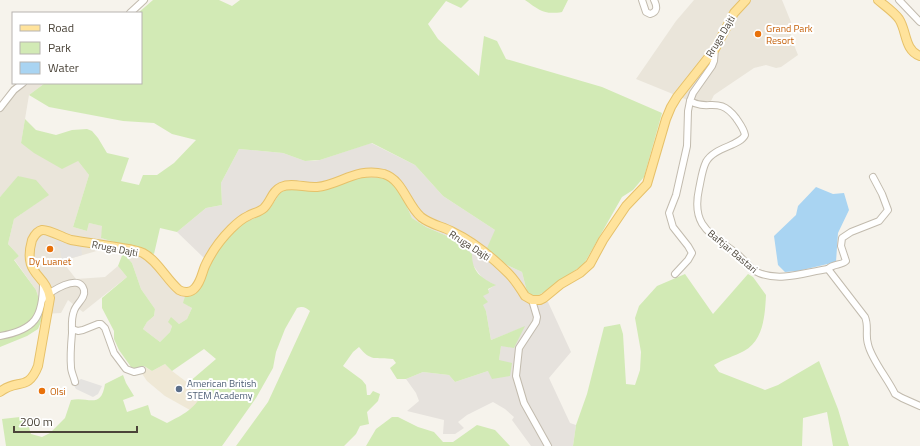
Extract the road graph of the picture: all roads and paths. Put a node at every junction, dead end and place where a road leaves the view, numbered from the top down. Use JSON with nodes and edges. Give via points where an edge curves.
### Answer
{"nodes":[{"id":1,"x":144,"y":0,"type":"edge"},
{"id":2,"x":642,"y":0,"type":"edge"},
{"id":3,"x":654,"y":0,"type":"edge"},
{"id":4,"x":746,"y":0,"type":"edge"},
{"id":5,"x":878,"y":0,"type":"edge"},
{"id":6,"x":899,"y":0,"type":"edge"},
{"id":7,"x":131,"y":12,"type":"edge"},
{"id":8,"x":920,"y":22,"type":"edge"},
{"id":9,"x":715,"y":49,"type":"junction"},
{"id":10,"x":920,"y":56,"type":"edge"},
{"id":11,"x":22,"y":84,"type":"edge"},
{"id":12,"x":690,"y":101,"type":"junction"},
{"id":13,"x":0,"y":108,"type":"edge"},
{"id":14,"x":873,"y":177,"type":"dead end"},
{"id":15,"x":828,"y":269,"type":"junction"},
{"id":16,"x":675,"y":274,"type":"dead end"},
{"id":17,"x":43,"y":283,"type":"junction"},
{"id":18,"x":50,"y":293,"type":"junction"},
{"id":19,"x":43,"y":299,"type":"junction"},
{"id":20,"x":532,"y":300,"type":"junction"},
{"id":21,"x":72,"y":329,"type":"junction"},
{"id":22,"x":0,"y":336,"type":"edge"},
{"id":23,"x":142,"y":370,"type":"dead end"},
{"id":24,"x":76,"y":382,"type":"dead end"},
{"id":25,"x":0,"y":392,"type":"edge"},
{"id":26,"x":920,"y":406,"type":"edge"},
{"id":27,"x":548,"y":446,"type":"edge"}],
"edges":[{"from":1,"to":7,"type":"street"},
{"from":2,"to":3,"type":"street","via":[[646,12],[650,14],[656,9]]},
{"from":4,"to":9,"type":"main road","name":"Rruga Dajti","via":[[734,13]]},
{"from":5,"to":10,"type":"main road","via":[[899,20],[910,47]]},
{"from":6,"to":8,"type":"street"},
{"from":9,"to":12,"type":"street","via":[[712,66]]},
{"from":9,"to":20,"type":"main road","name":"Rruga Dajti","via":[[671,107],[647,184],[626,206],[590,264],[544,298]]},
{"from":11,"to":13,"type":"street"},
{"from":12,"to":15,"type":"street","name":"Baftjar Bastari","via":[[695,104],[726,107],[742,126],[745,135],[742,140],[715,152],[706,163],[696,206],[703,226],[758,273],[780,277]]},
{"from":12,"to":16,"type":"street","via":[[687,146],[676,195],[669,213],[673,227],[692,253]]},
{"from":14,"to":15,"type":"street","via":[[888,208],[887,212],[879,221],[844,236],[840,242],[846,261]]},
{"from":15,"to":26,"type":"street","via":[[865,316],[869,349],[896,394]]},
{"from":17,"to":18,"type":"main road","name":"Rruga Dajti"},
{"from":17,"to":19,"type":"street"},
{"from":17,"to":20,"type":"main road","name":"Rruga Dajti","via":[[33,270],[30,254],[34,237],[43,230],[72,240],[142,252],[179,290],[192,291],[230,229],[241,219],[264,208],[280,187],[317,187],[350,175],[378,173],[394,180],[413,208],[429,223],[454,232],[486,253],[509,274],[525,296]]},
{"from":18,"to":19,"type":"street"},
{"from":18,"to":21,"type":"street","via":[[72,282],[84,288],[84,296],[74,310]]},
{"from":18,"to":25,"type":"main road","via":[[38,366],[34,374],[28,382],[8,387]]},
{"from":19,"to":22,"type":"street","via":[[35,321],[24,328]]},
{"from":20,"to":27,"type":"street","via":[[536,322],[519,348],[516,376],[524,403]]},
{"from":21,"to":23,"type":"street","via":[[78,331],[101,324],[105,328],[114,353],[126,370]]},
{"from":21,"to":24,"type":"street","via":[[71,367]]}]}
